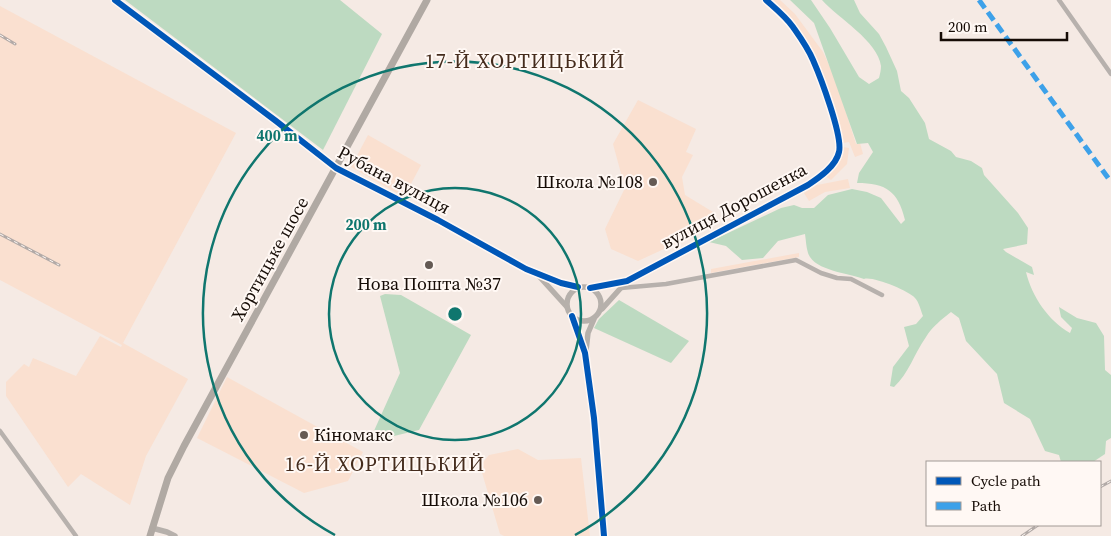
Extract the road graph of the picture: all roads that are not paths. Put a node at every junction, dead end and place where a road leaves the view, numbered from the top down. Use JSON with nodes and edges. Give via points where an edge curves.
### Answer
{"nodes":[{"id":1,"x":115,"y":0,"type":"edge"},
{"id":2,"x":427,"y":0,"type":"edge"},
{"id":3,"x":766,"y":0,"type":"edge"},
{"id":4,"x":1059,"y":0,"type":"edge"},
{"id":5,"x":1111,"y":74,"type":"edge"},
{"id":6,"x":336,"y":168,"type":"junction"},
{"id":7,"x":537,"y":274,"type":"junction"},
{"id":8,"x":627,"y":281,"type":"junction"},
{"id":9,"x":578,"y":288,"type":"junction"},
{"id":10,"x":590,"y":288,"type":"junction"},
{"id":11,"x":622,"y":288,"type":"junction"},
{"id":12,"x":882,"y":295,"type":"dead end"},
{"id":13,"x":567,"y":307,"type":"junction"},
{"id":14,"x":600,"y":312,"type":"junction"},
{"id":15,"x":572,"y":316,"type":"junction"},
{"id":16,"x":595,"y":318,"type":"junction"},
{"id":17,"x":585,"y":353,"type":"junction"},
{"id":18,"x":0,"y":431,"type":"edge"},
{"id":19,"x":152,"y":528,"type":"junction"},
{"id":20,"x":76,"y":536,"type":"edge"},
{"id":21,"x":150,"y":536,"type":"edge"},
{"id":22,"x":175,"y":536,"type":"edge"},
{"id":23,"x":604,"y":536,"type":"edge"}],
"edges":[{"from":1,"to":6,"type":"street","name":"Рубана вулиця"},
{"from":2,"to":6,"type":"main road","name":"Хортицьке шосе"},
{"from":3,"to":8,"type":"street","name":"вулиця Дорошенка","via":[[792,25],[812,58],[839,142],[839,153],[829,168],[808,184]]},
{"from":4,"to":5,"type":"street"},
{"from":6,"to":7,"type":"street","name":"Рубана вулиця"},
{"from":6,"to":19,"type":"main road","name":"Хортицьке шосе","via":[[184,446],[168,478]]},
{"from":7,"to":9,"type":"street","name":"Рубана вулиця"},
{"from":7,"to":13,"type":"street","name":"Рубана вулиця"},
{"from":8,"to":10,"type":"street","name":"вулиця Дорошенка"},
{"from":8,"to":11,"type":"street","name":"вулиця Дорошенка"},
{"from":9,"to":10,"type":"street"},
{"from":9,"to":13,"type":"street","via":[[569,295]]},
{"from":10,"to":14,"type":"street","via":[[600,298]]},
{"from":11,"to":12,"type":"street","via":[[666,284],[796,260],[821,273],[851,279]]},
{"from":11,"to":14,"type":"street","name":"вулиця Дорошенка"},
{"from":13,"to":15,"type":"street"},
{"from":14,"to":16,"type":"street"},
{"from":15,"to":16,"type":"street","via":[[581,321]]},
{"from":15,"to":17,"type":"street"},
{"from":16,"to":17,"type":"street","via":[[588,333]]},
{"from":17,"to":23,"type":"street"},
{"from":18,"to":20,"type":"street"},
{"from":19,"to":21,"type":"main road","name":"Хортицьке шосе"},
{"from":19,"to":22,"type":"street"}]}
